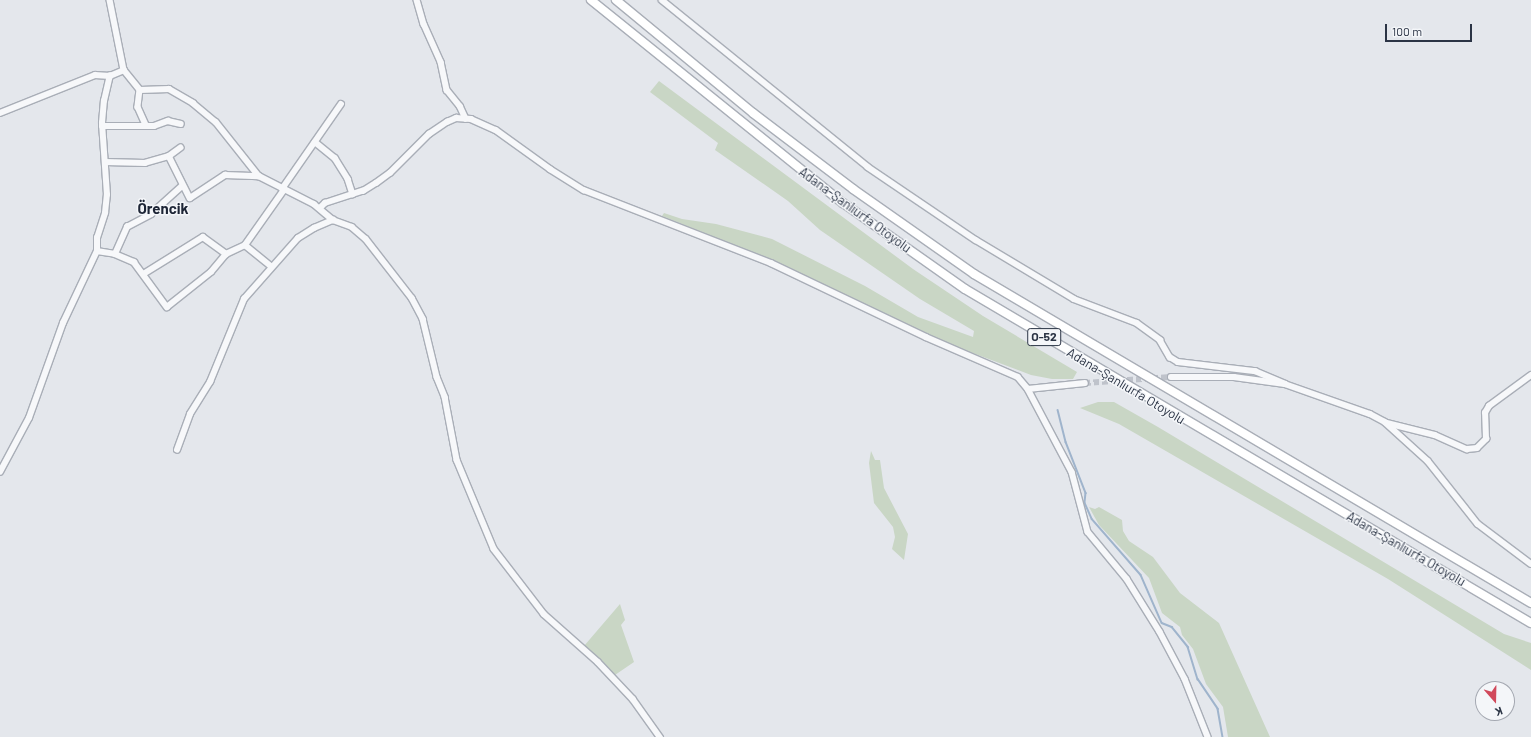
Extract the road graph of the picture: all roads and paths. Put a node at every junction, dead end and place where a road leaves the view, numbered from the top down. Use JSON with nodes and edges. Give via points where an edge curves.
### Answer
{"nodes":[{"id":1,"x":110,"y":0,"type":"edge"},
{"id":2,"x":417,"y":0,"type":"edge"},
{"id":3,"x":591,"y":0,"type":"edge"},
{"id":4,"x":616,"y":0,"type":"edge"},
{"id":5,"x":662,"y":0,"type":"edge"},
{"id":6,"x":124,"y":70,"type":"junction"},
{"id":7,"x":110,"y":76,"type":"junction"},
{"id":8,"x":140,"y":90,"type":"junction"},
{"id":9,"x":341,"y":104,"type":"dead end"},
{"id":10,"x":0,"y":113,"type":"edge"},
{"id":11,"x":466,"y":119,"type":"junction"},
{"id":12,"x":181,"y":124,"type":"dead end"},
{"id":13,"x":146,"y":125,"type":"junction"},
{"id":14,"x":102,"y":126,"type":"junction"},
{"id":15,"x":315,"y":142,"type":"junction"},
{"id":16,"x":180,"y":148,"type":"dead end"},
{"id":17,"x":169,"y":156,"type":"junction"},
{"id":18,"x":105,"y":162,"type":"junction"},
{"id":19,"x":259,"y":176,"type":"junction"},
{"id":20,"x":182,"y":186,"type":"junction"},
{"id":21,"x":283,"y":189,"type":"junction"},
{"id":22,"x":353,"y":194,"type":"junction"},
{"id":23,"x":320,"y":208,"type":"junction"},
{"id":24,"x":333,"y":220,"type":"junction"},
{"id":25,"x":245,"y":246,"type":"junction"},
{"id":26,"x":97,"y":251,"type":"junction"},
{"id":27,"x":115,"y":254,"type":"junction"},
{"id":28,"x":226,"y":254,"type":"junction"},
{"id":29,"x":271,"y":266,"type":"junction"},
{"id":30,"x":144,"y":273,"type":"junction"},
{"id":31,"x":1531,"y":375,"type":"edge"},
{"id":32,"x":1171,"y":377,"type":"tunnel mouth"},
{"id":33,"x":1085,"y":383,"type":"tunnel mouth"},
{"id":34,"x":1285,"y":384,"type":"junction"},
{"id":35,"x":1028,"y":389,"type":"junction"},
{"id":36,"x":1384,"y":422,"type":"junction"},
{"id":37,"x":177,"y":450,"type":"dead end"},
{"id":38,"x":0,"y":472,"type":"edge"},
{"id":39,"x":1531,"y":564,"type":"edge"},
{"id":40,"x":1531,"y":603,"type":"edge"},
{"id":41,"x":1531,"y":623,"type":"edge"},
{"id":42,"x":660,"y":737,"type":"edge"},
{"id":43,"x":1208,"y":737,"type":"edge"}],
"edges":[{"from":1,"to":6,"type":"street"},
{"from":2,"to":11,"type":"street","via":[[424,24],[441,62],[447,90],[460,106]]},
{"from":3,"to":41,"type":"highway","name":"Adana-Şanlıurfa Otoyolu","number":"O-52","via":[[843,203],[964,289]]},
{"from":4,"to":40,"type":"highway","name":"Adana-Şanlıurfa Otoyolu","number":"O-52","via":[[759,118],[853,189],[974,274]]},
{"from":5,"to":34,"type":"street","via":[[863,163],[976,240],[1074,300],[1137,323],[1160,340],[1170,357],[1178,362],[1255,371]]},
{"from":6,"to":7,"type":"street"},
{"from":6,"to":8,"type":"street"},
{"from":7,"to":10,"type":"street","via":[[95,75]]},
{"from":7,"to":14,"type":"street"},
{"from":8,"to":13,"type":"street","via":[[138,106]]},
{"from":8,"to":19,"type":"street","via":[[169,89],[201,108],[223,129]]},
{"from":9,"to":15,"type":"street"},
{"from":11,"to":22,"type":"street","via":[[456,118],[441,126],[429,134],[390,174]]},
{"from":11,"to":35,"type":"street","via":[[496,130],[584,190],[771,263],[931,340],[988,362],[1018,377]]},
{"from":12,"to":13,"type":"street","via":[[168,121],[154,126]]},
{"from":13,"to":14,"type":"street"},
{"from":14,"to":18,"type":"street"},
{"from":15,"to":21,"type":"street"},
{"from":15,"to":22,"type":"street","via":[[338,163],[348,179]]},
{"from":16,"to":17,"type":"street"},
{"from":17,"to":18,"type":"street","via":[[145,163]]},
{"from":17,"to":20,"type":"street"},
{"from":18,"to":26,"type":"street","via":[[107,204],[97,238]]},
{"from":19,"to":20,"type":"street","via":[[225,175],[190,198]]},
{"from":19,"to":21,"type":"street"},
{"from":20,"to":27,"type":"street","via":[[151,214],[127,227]]},
{"from":21,"to":23,"type":"street"},
{"from":21,"to":25,"type":"street"},
{"from":22,"to":23,"type":"street","via":[[325,203]]},
{"from":23,"to":24,"type":"street"},
{"from":24,"to":29,"type":"street","via":[[303,234]]},
{"from":24,"to":42,"type":"street","via":[[356,229],[366,238],[421,314],[437,377],[445,396],[457,460],[497,555],[544,614],[598,662],[633,699]]},
{"from":25,"to":28,"type":"street"},
{"from":25,"to":29,"type":"street"},
{"from":26,"to":27,"type":"street"},
{"from":26,"to":38,"type":"street","via":[[58,336],[34,407]]},
{"from":27,"to":30,"type":"street","via":[[134,262]]},
{"from":28,"to":30,"type":"street","via":[[203,237]]},
{"from":28,"to":30,"type":"street","via":[[211,272],[167,307]]},
{"from":29,"to":37,"type":"street","via":[[239,308],[215,370],[190,414]]},
{"from":31,"to":36,"type":"street","via":[[1489,406],[1485,413],[1486,439],[1477,448],[1467,449],[1434,435]]},
{"from":32,"to":34,"type":"street","via":[[1234,377]]},
{"from":33,"to":35,"type":"street"},
{"from":34,"to":36,"type":"street","via":[[1347,404]]},
{"from":35,"to":43,"type":"street","via":[[1072,472],[1088,532],[1130,582],[1160,632],[1182,673]]},
{"from":36,"to":39,"type":"street","via":[[1428,461],[1478,524]]}]}
